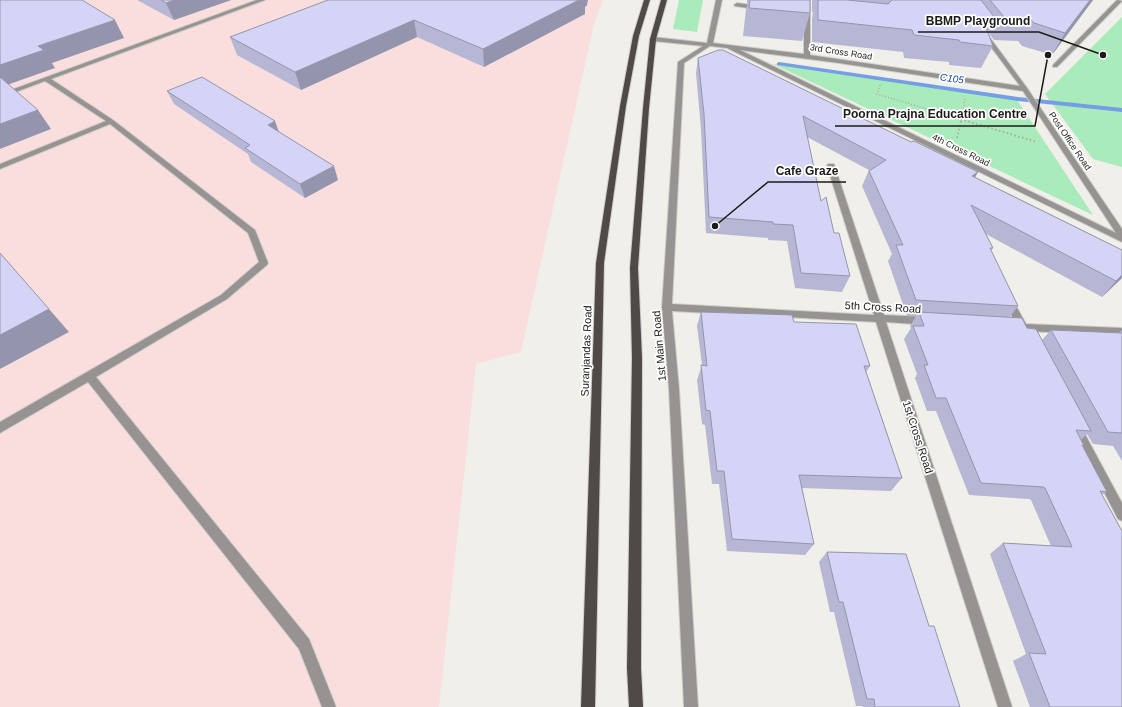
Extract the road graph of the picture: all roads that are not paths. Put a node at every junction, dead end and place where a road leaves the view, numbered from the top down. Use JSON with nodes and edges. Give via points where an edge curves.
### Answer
{"nodes":[{"id":1,"x":262,"y":0,"type":"edge"},
{"id":2,"x":647,"y":0,"type":"edge"},
{"id":3,"x":664,"y":0,"type":"edge"},
{"id":4,"x":719,"y":0,"type":"edge"},
{"id":5,"x":808,"y":0,"type":"edge"},
{"id":6,"x":1120,"y":0,"type":"edge"},
{"id":7,"x":737,"y":5,"type":"dead end"},
{"id":8,"x":769,"y":8,"type":"edge"},
{"id":9,"x":800,"y":11,"type":"edge"},
{"id":10,"x":808,"y":14,"type":"junction"},
{"id":11,"x":815,"y":16,"type":"dead end"},
{"id":12,"x":978,"y":25,"type":"edge"},
{"id":13,"x":653,"y":39,"type":"junction"},
{"id":14,"x":710,"y":44,"type":"junction"},
{"id":15,"x":727,"y":46,"type":"junction"},
{"id":16,"x":807,"y":56,"type":"junction"},
{"id":17,"x":1055,"y":66,"type":"dead end"},
{"id":18,"x":46,"y":79,"type":"junction"},
{"id":19,"x":1025,"y":89,"type":"junction"},
{"id":20,"x":0,"y":96,"type":"edge"},
{"id":21,"x":111,"y":121,"type":"junction"},
{"id":22,"x":832,"y":166,"type":"dead end"},
{"id":23,"x":0,"y":167,"type":"edge"},
{"id":24,"x":1122,"y":235,"type":"edge"},
{"id":25,"x":1122,"y":239,"type":"edge"},
{"id":26,"x":1003,"y":289,"type":"edge"},
{"id":27,"x":667,"y":307,"type":"junction"},
{"id":28,"x":880,"y":318,"type":"junction"},
{"id":29,"x":940,"y":322,"type":"edge"},
{"id":30,"x":1001,"y":326,"type":"edge"},
{"id":31,"x":1024,"y":328,"type":"junction"},
{"id":32,"x":1122,"y":332,"type":"edge"},
{"id":33,"x":1031,"y":342,"type":"edge"},
{"id":34,"x":90,"y":376,"type":"junction"},
{"id":35,"x":1071,"y":418,"type":"edge"},
{"id":36,"x":0,"y":428,"type":"edge"},
{"id":37,"x":1122,"y":515,"type":"edge"},
{"id":38,"x":329,"y":707,"type":"edge"},
{"id":39,"x":588,"y":707,"type":"edge"},
{"id":40,"x":636,"y":707,"type":"edge"},
{"id":41,"x":691,"y":707,"type":"edge"},
{"id":42,"x":1005,"y":707,"type":"edge"}],
"edges":[{"from":1,"to":18,"type":"street"},
{"from":2,"to":39,"type":"main road","name":"Suranjandas Road","via":[[636,36],[623,106],[600,263]]},
{"from":3,"to":13,"type":"main road"},
{"from":4,"to":14,"type":"street"},
{"from":5,"to":10,"type":"street"},
{"from":6,"to":17,"type":"street"},
{"from":7,"to":8,"type":"street"},
{"from":9,"to":10,"type":"street"},
{"from":10,"to":11,"type":"street"},
{"from":10,"to":16,"type":"street"},
{"from":12,"to":19,"type":"street","name":"Post Office Road"},
{"from":13,"to":14,"type":"street","name":"3rd Cross Road"},
{"from":13,"to":40,"type":"main road","via":[[634,268],[637,358],[634,668]]},
{"from":14,"to":15,"type":"street","name":"3rd Cross Road"},
{"from":14,"to":27,"type":"street","name":"1st Main Road","via":[[681,62]]},
{"from":15,"to":16,"type":"street","name":"3rd Cross Road"},
{"from":15,"to":25,"type":"street","name":"4th Cross Road"},
{"from":16,"to":19,"type":"street","name":"3rd Cross Road"},
{"from":18,"to":20,"type":"street"},
{"from":18,"to":21,"type":"street"},
{"from":19,"to":24,"type":"street","name":"Post Office Road"},
{"from":21,"to":23,"type":"street"},
{"from":21,"to":34,"type":"street","via":[[252,232],[264,262],[224,297]]},
{"from":22,"to":28,"type":"street","name":"1st Cross Road"},
{"from":26,"to":31,"type":"street"},
{"from":27,"to":28,"type":"street","name":"5th Cross Road"},
{"from":27,"to":41,"type":"street","name":"1st Main Road","via":[[674,389]]},
{"from":28,"to":29,"type":"street","name":"5th Cross Road"},
{"from":28,"to":42,"type":"street","name":"1st Cross Road"},
{"from":30,"to":31,"type":"street"},
{"from":31,"to":32,"type":"street"},
{"from":31,"to":33,"type":"street"},
{"from":34,"to":36,"type":"street"},
{"from":34,"to":38,"type":"street","via":[[304,644]]},
{"from":35,"to":37,"type":"street"}]}
